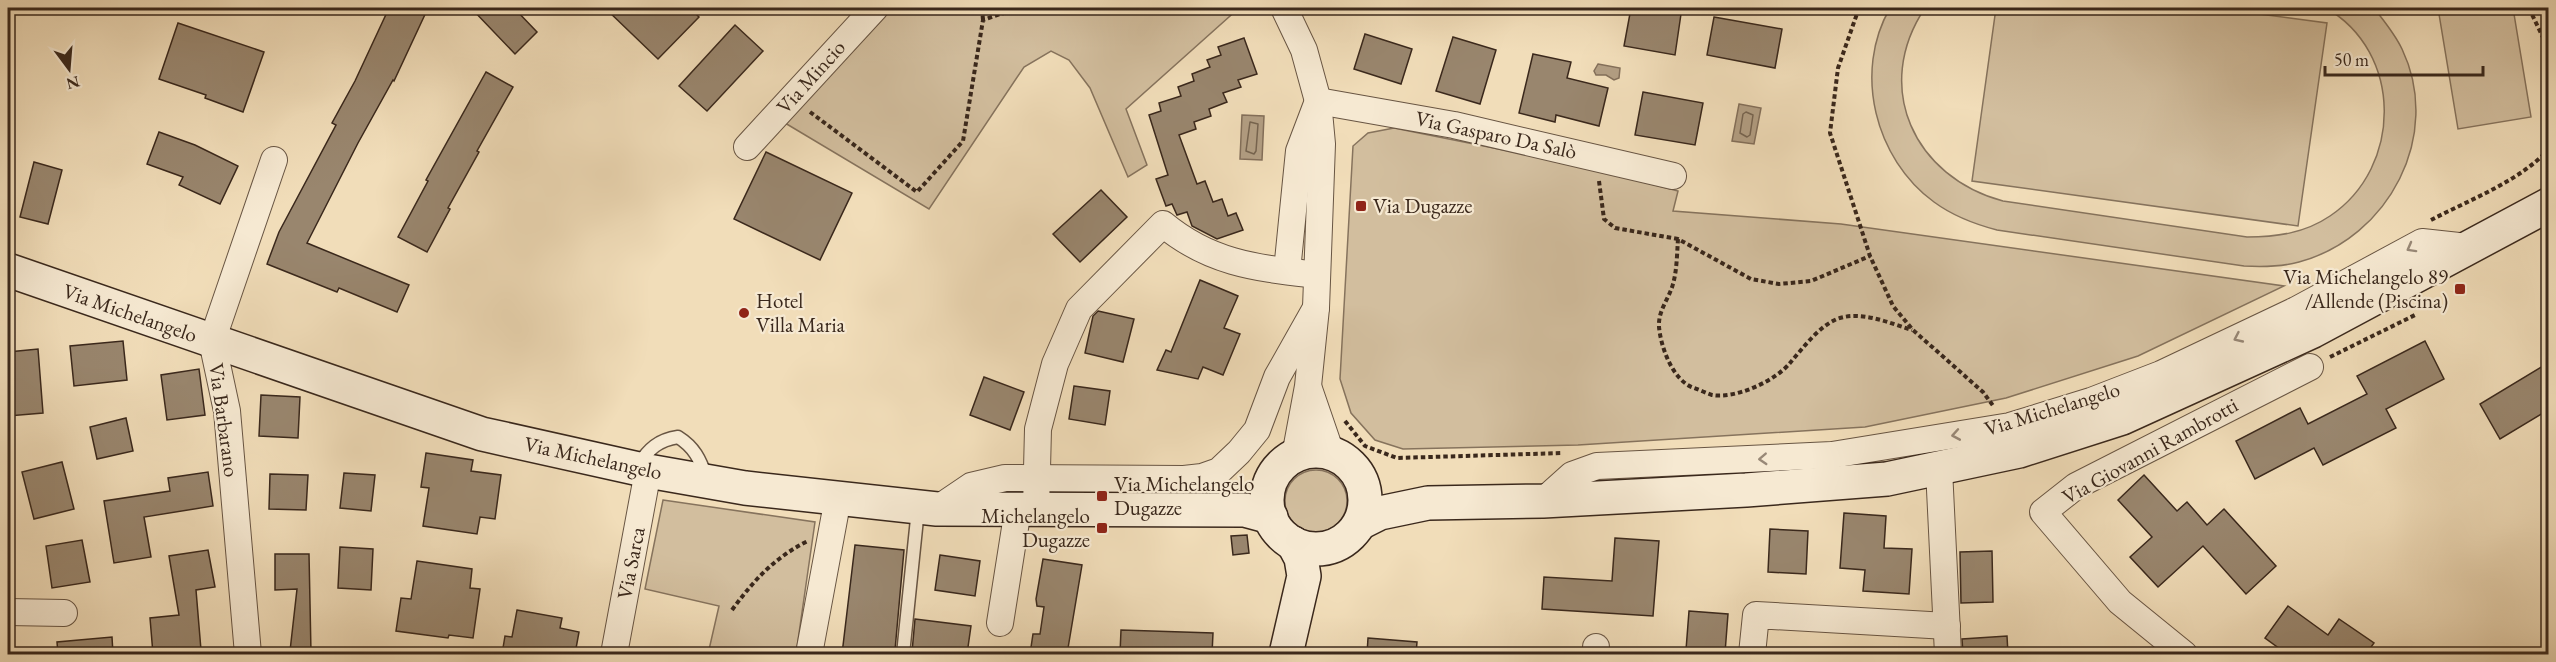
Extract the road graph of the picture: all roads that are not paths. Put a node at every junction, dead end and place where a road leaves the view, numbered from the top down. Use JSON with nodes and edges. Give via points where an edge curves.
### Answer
{"nodes":[{"id":1,"x":875,"y":8,"type":"edge"},
{"id":2,"x":1284,"y":8,"type":"edge"},
{"id":3,"x":1318,"y":101,"type":"junction"},
{"id":4,"x":747,"y":147,"type":"dead end"},
{"id":5,"x":274,"y":160,"type":"dead end"},
{"id":6,"x":1672,"y":176,"type":"dead end"},
{"id":7,"x":2547,"y":201,"type":"edge"},
{"id":8,"x":2468,"y":247,"type":"junction"},
{"id":9,"x":8,"y":270,"type":"edge"},
{"id":10,"x":1287,"y":271,"type":"junction"},
{"id":11,"x":1317,"y":275,"type":"junction"},
{"id":12,"x":1316,"y":308,"type":"junction"},
{"id":13,"x":212,"y":341,"type":"junction"},
{"id":14,"x":2310,"y":367,"type":"road end"},
{"id":15,"x":1308,"y":386,"type":"junction"},
{"id":16,"x":1331,"y":453,"type":"junction"},
{"id":17,"x":1295,"y":456,"type":"junction"},
{"id":18,"x":1939,"y":468,"type":"junction"},
{"id":19,"x":642,"y":469,"type":"junction"},
{"id":20,"x":1270,"y":484,"type":"junction"},
{"id":21,"x":1363,"y":485,"type":"junction"},
{"id":22,"x":838,"y":498,"type":"junction"},
{"id":23,"x":1031,"y":499,"type":"junction"},
{"id":24,"x":1543,"y":501,"type":"junction"},
{"id":25,"x":1428,"y":503,"type":"junction"},
{"id":26,"x":928,"y":509,"type":"junction"},
{"id":27,"x":1204,"y":510,"type":"junction"},
{"id":28,"x":1271,"y":517,"type":"junction"},
{"id":29,"x":1360,"y":523,"type":"junction"},
{"id":30,"x":1293,"y":543,"type":"junction"},
{"id":31,"x":1334,"y":545,"type":"junction"},
{"id":32,"x":8,"y":612,"type":"edge"},
{"id":33,"x":64,"y":613,"type":"dead end"},
{"id":34,"x":1296,"y":615,"type":"junction"},
{"id":35,"x":1000,"y":623,"type":"dead end"},
{"id":36,"x":1947,"y":626,"type":"junction"},
{"id":37,"x":248,"y":654,"type":"edge"},
{"id":38,"x":614,"y":654,"type":"edge"},
{"id":39,"x":809,"y":654,"type":"edge"},
{"id":40,"x":903,"y":654,"type":"edge"},
{"id":41,"x":1286,"y":654,"type":"edge"},
{"id":42,"x":1752,"y":654,"type":"edge"},
{"id":43,"x":1948,"y":654,"type":"edge"},
{"id":44,"x":2184,"y":654,"type":"edge"}],
"edges":[{"from":1,"to":4,"type":"street","name":"Via Mincio"},
{"from":2,"to":3,"type":"street","via":[[1304,50]]},
{"from":3,"to":6,"type":"street","name":"Via Gasparo Da Salò","via":[[1454,125]]},
{"from":3,"to":10,"type":"street","via":[[1299,151]]},
{"from":3,"to":11,"type":"street","via":[[1322,144]]},
{"from":5,"to":13,"type":"street","name":"Via Barbarano"},
{"from":7,"to":8,"type":"street","name":"Via Michelangelo"},
{"from":8,"to":18,"type":"street","name":"Via Michelangelo","via":[[2313,331],[2122,418],[2019,451]]},
{"from":8,"to":24,"type":"street","name":"Via Michelangelo","one_way":true,"via":[[2422,242],[2296,310],[2161,374],[2010,426],[1832,455],[1597,466],[1572,475]]},
{"from":9,"to":13,"type":"street","name":"Via Michelangelo"},
{"from":10,"to":11,"type":"street"},
{"from":10,"to":23,"type":"street","via":[[1249,267],[1213,256],[1163,225],[1079,309],[1055,364],[1038,429]]},
{"from":11,"to":12,"type":"street"},
{"from":12,"to":15,"type":"street"},
{"from":12,"to":23,"type":"street","via":[[1277,377],[1257,430],[1219,471],[1202,477]]},
{"from":13,"to":19,"type":"street","name":"Via Michelangelo","via":[[482,434]]},
{"from":13,"to":37,"type":"street","name":"Via Barbarano","via":[[227,411]]},
{"from":14,"to":44,"type":"street","name":"Via Giovanni Rambrotti","via":[[2076,486],[2043,512],[2120,602]]},
{"from":15,"to":16,"type":"street"},
{"from":15,"to":17,"type":"street"},
{"from":16,"to":17,"type":"street"},
{"from":16,"to":21,"type":"street","via":[[1351,465]]},
{"from":17,"to":20,"type":"street","via":[[1276,472]]},
{"from":18,"to":24,"type":"street","name":"Via Michelangelo","via":[[1887,478],[1746,490]]},
{"from":18,"to":36,"type":"street"},
{"from":19,"to":22,"type":"street","name":"Via Michelangelo","via":[[745,488]]},
{"from":19,"to":38,"type":"street","name":"Via Sarca"},
{"from":20,"to":27,"type":"street","name":"Via Michelangelo"},
{"from":20,"to":28,"type":"street"},
{"from":21,"to":25,"type":"street","name":"Via Michelangelo"},
{"from":21,"to":29,"type":"street"},
{"from":22,"to":26,"type":"street","name":"Via Michelangelo"},
{"from":22,"to":39,"type":"street"},
{"from":23,"to":26,"type":"street","name":"Via Michelangelo"},
{"from":23,"to":27,"type":"street","name":"Via Michelangelo"},
{"from":23,"to":35,"type":"street"},
{"from":24,"to":25,"type":"street","name":"Via Michelangelo"},
{"from":25,"to":29,"type":"street","name":"Via Michelangelo","via":[[1380,513]]},
{"from":26,"to":40,"type":"lane"},
{"from":27,"to":28,"type":"street","name":"Via Michelangelo","via":[[1245,510]]},
{"from":28,"to":30,"type":"street"},
{"from":29,"to":31,"type":"street"},
{"from":30,"to":31,"type":"street","via":[[1320,548]]},
{"from":30,"to":34,"type":"street","via":[[1304,576]]},
{"from":31,"to":34,"type":"street"},
{"from":32,"to":33,"type":"street"},
{"from":34,"to":41,"type":"street"},
{"from":36,"to":42,"type":"street","via":[[1756,615]]},
{"from":36,"to":43,"type":"street"}]}
